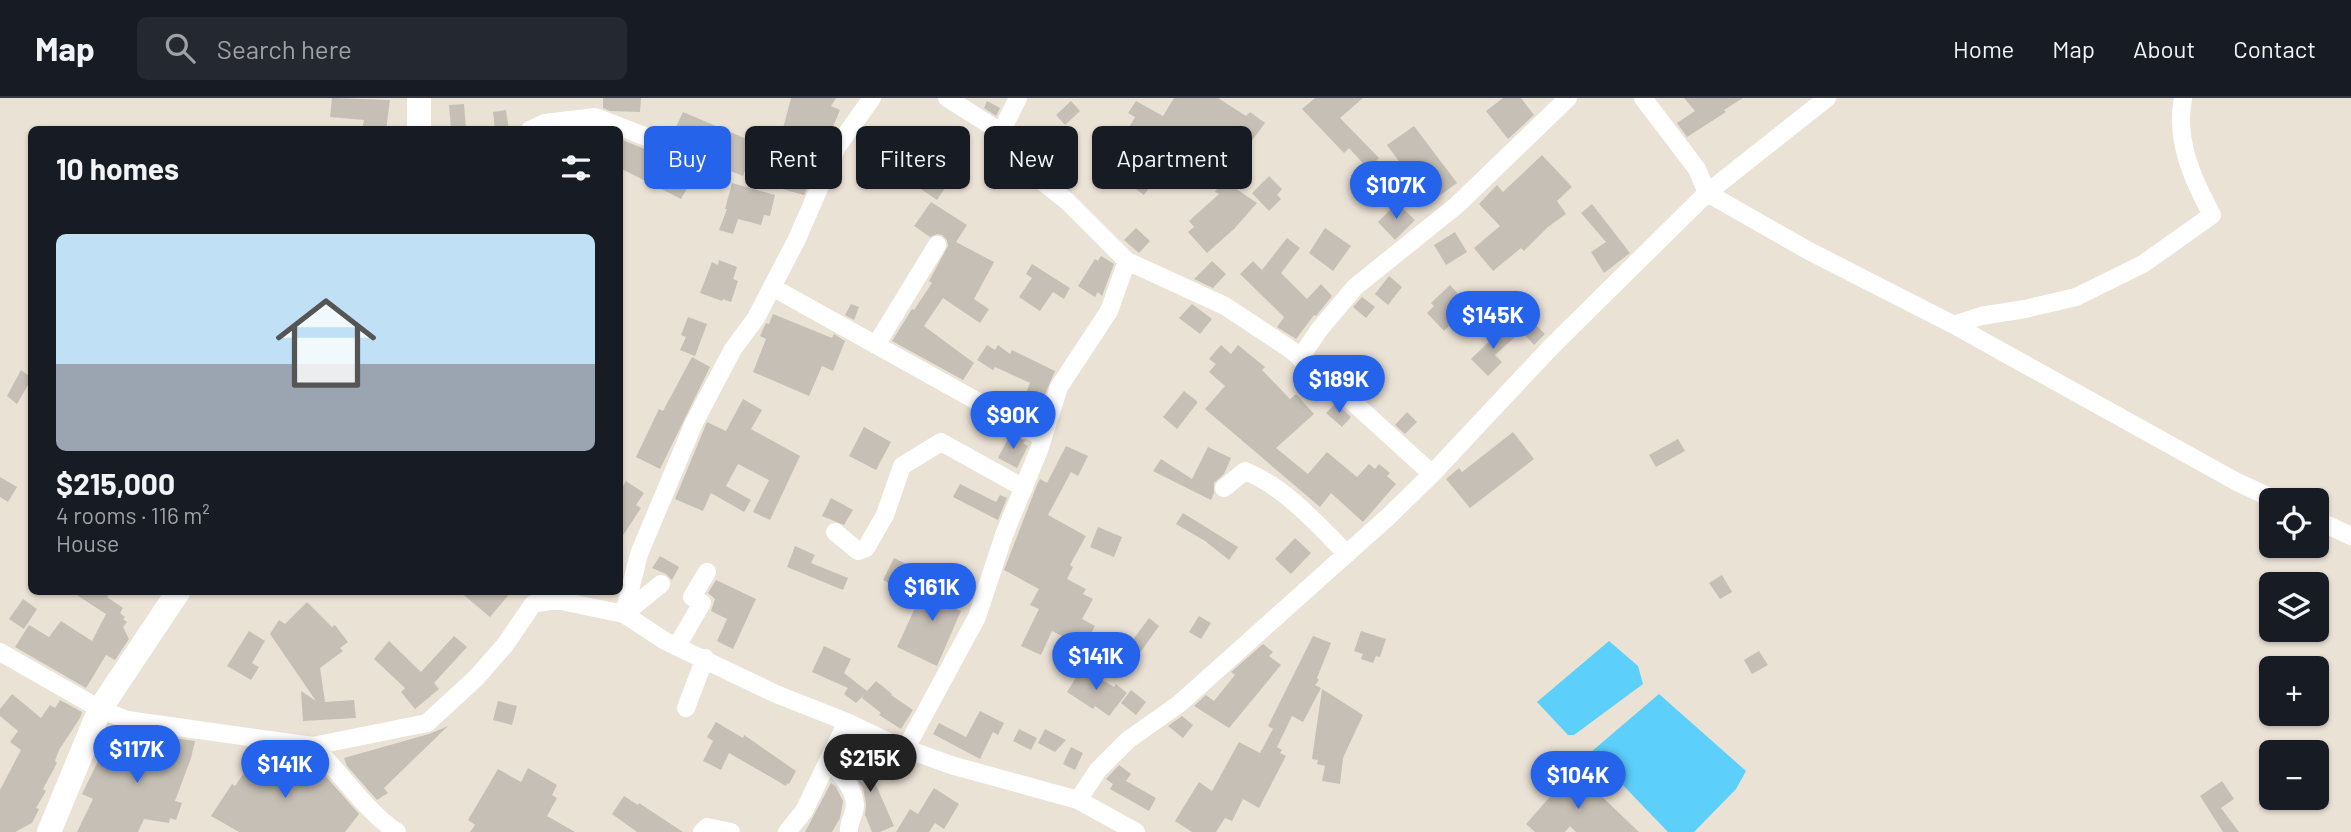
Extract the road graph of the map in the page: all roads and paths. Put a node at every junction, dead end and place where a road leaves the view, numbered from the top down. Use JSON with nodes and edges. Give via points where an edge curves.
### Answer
{"nodes":[{"id":1,"x":419,"y":98,"type":"edge"},
{"id":2,"x":872,"y":98,"type":"edge"},
{"id":3,"x":947,"y":98,"type":"edge"},
{"id":4,"x":1018,"y":98,"type":"edge"},
{"id":5,"x":1568,"y":98,"type":"edge"},
{"id":6,"x":1643,"y":98,"type":"edge"},
{"id":7,"x":1827,"y":98,"type":"edge"},
{"id":8,"x":2183,"y":98,"type":"edge"},
{"id":9,"x":419,"y":126,"type":"edge"},
{"id":10,"x":540,"y":126,"type":"edge"},
{"id":11,"x":618,"y":126,"type":"edge"},
{"id":12,"x":991,"y":126,"type":"edge"},
{"id":13,"x":1004,"y":126,"type":"edge"},
{"id":14,"x":623,"y":128,"type":"edge"},
{"id":15,"x":644,"y":136,"type":"edge"},
{"id":16,"x":1052,"y":189,"type":"edge"},
{"id":17,"x":1707,"y":193,"type":"junction"},
{"id":18,"x":937,"y":245,"type":"dead end"},
{"id":19,"x":1127,"y":261,"type":"junction"},
{"id":20,"x":772,"y":287,"type":"junction"},
{"id":21,"x":1954,"y":325,"type":"junction"},
{"id":22,"x":876,"y":345,"type":"junction"},
{"id":23,"x":1300,"y":358,"type":"junction"},
{"id":24,"x":1043,"y":438,"type":"junction"},
{"id":25,"x":1432,"y":474,"type":"junction"},
{"id":26,"x":1024,"y":488,"type":"junction"},
{"id":27,"x":1224,"y":488,"type":"dead end"},
{"id":28,"x":2259,"y":492,"type":"edge"},
{"id":29,"x":2329,"y":526,"type":"edge"},
{"id":30,"x":835,"y":531,"type":"dead end"},
{"id":31,"x":2351,"y":536,"type":"edge"},
{"id":32,"x":1347,"y":554,"type":"junction"},
{"id":33,"x":707,"y":572,"type":"dead end"},
{"id":34,"x":661,"y":584,"type":"dead end"},
{"id":35,"x":176,"y":595,"type":"edge"},
{"id":36,"x":547,"y":596,"type":"edge"},
{"id":37,"x":624,"y":614,"type":"junction"},
{"id":38,"x":677,"y":646,"type":"junction"},
{"id":39,"x":0,"y":652,"type":"edge"},
{"id":40,"x":705,"y":658,"type":"junction"},
{"id":41,"x":686,"y":708,"type":"dead end"},
{"id":42,"x":100,"y":709,"type":"junction"},
{"id":43,"x":847,"y":722,"type":"junction"},
{"id":44,"x":313,"y":746,"type":"junction"},
{"id":45,"x":906,"y":748,"type":"junction"},
{"id":46,"x":829,"y":762,"type":"junction"},
{"id":47,"x":1078,"y":800,"type":"junction"},
{"id":48,"x":49,"y":832,"type":"edge"},
{"id":49,"x":397,"y":832,"type":"edge"},
{"id":50,"x":702,"y":832,"type":"edge"},
{"id":51,"x":731,"y":832,"type":"edge"},
{"id":52,"x":787,"y":832,"type":"edge"},
{"id":53,"x":849,"y":832,"type":"edge"},
{"id":54,"x":1136,"y":832,"type":"edge"}],
"edges":[{"from":1,"to":9,"type":"main road"},
{"from":2,"to":20,"type":"street","via":[[837,147]]},
{"from":3,"to":12,"type":"street"},
{"from":4,"to":13,"type":"street"},
{"from":5,"to":23,"type":"street","via":[[1457,205],[1355,287]]},
{"from":6,"to":17,"type":"street","via":[[1697,169]]},
{"from":7,"to":17,"type":"street"},
{"from":8,"to":21,"type":"street","via":[[2183,152],[2212,215],[2143,264],[2076,297]]},
{"from":10,"to":11,"type":"street","via":[[595,117]]},
{"from":14,"to":15,"type":"street"},
{"from":16,"to":19,"type":"street"},
{"from":17,"to":21,"type":"street"},
{"from":17,"to":25,"type":"street","via":[[1551,347]]},
{"from":18,"to":22,"type":"street"},
{"from":19,"to":23,"type":"street","via":[[1225,306]]},
{"from":19,"to":24,"type":"street","via":[[1109,311],[1059,387]]},
{"from":20,"to":22,"type":"street"},
{"from":20,"to":37,"type":"street","via":[[694,423],[639,554]]},
{"from":21,"to":28,"type":"street"},
{"from":22,"to":24,"type":"street"},
{"from":23,"to":25,"type":"street"},
{"from":24,"to":26,"type":"street"},
{"from":25,"to":32,"type":"street"},
{"from":26,"to":30,"type":"street","via":[[941,442],[902,467],[885,515],[866,548],[858,551]]},
{"from":26,"to":45,"type":"street","via":[[977,617]]},
{"from":27,"to":32,"type":"street","via":[[1245,471],[1262,478]]},
{"from":29,"to":31,"type":"street"},
{"from":32,"to":47,"type":"street","via":[[1179,704],[1128,740],[1098,770]]},
{"from":33,"to":38,"type":"street","via":[[692,597],[702,603]]},
{"from":34,"to":37,"type":"street"},
{"from":35,"to":42,"type":"main road"},
{"from":36,"to":37,"type":"street"},
{"from":36,"to":44,"type":"street","via":[[533,604],[476,678],[427,723]]},
{"from":37,"to":38,"type":"street"},
{"from":38,"to":40,"type":"street"},
{"from":39,"to":42,"type":"street"},
{"from":40,"to":41,"type":"street"},
{"from":40,"to":43,"type":"street","via":[[776,694]]},
{"from":42,"to":44,"type":"street","via":[[127,720]]},
{"from":42,"to":48,"type":"main road"},
{"from":43,"to":45,"type":"street"},
{"from":43,"to":46,"type":"street"},
{"from":44,"to":49,"type":"street","via":[[378,819]]},
{"from":45,"to":47,"type":"street"},
{"from":46,"to":52,"type":"street","via":[[804,811]]},
{"from":46,"to":53,"type":"street","via":[[843,775],[855,804]]},
{"from":47,"to":54,"type":"street"},
{"from":50,"to":51,"type":"street","via":[[707,827]]}]}
